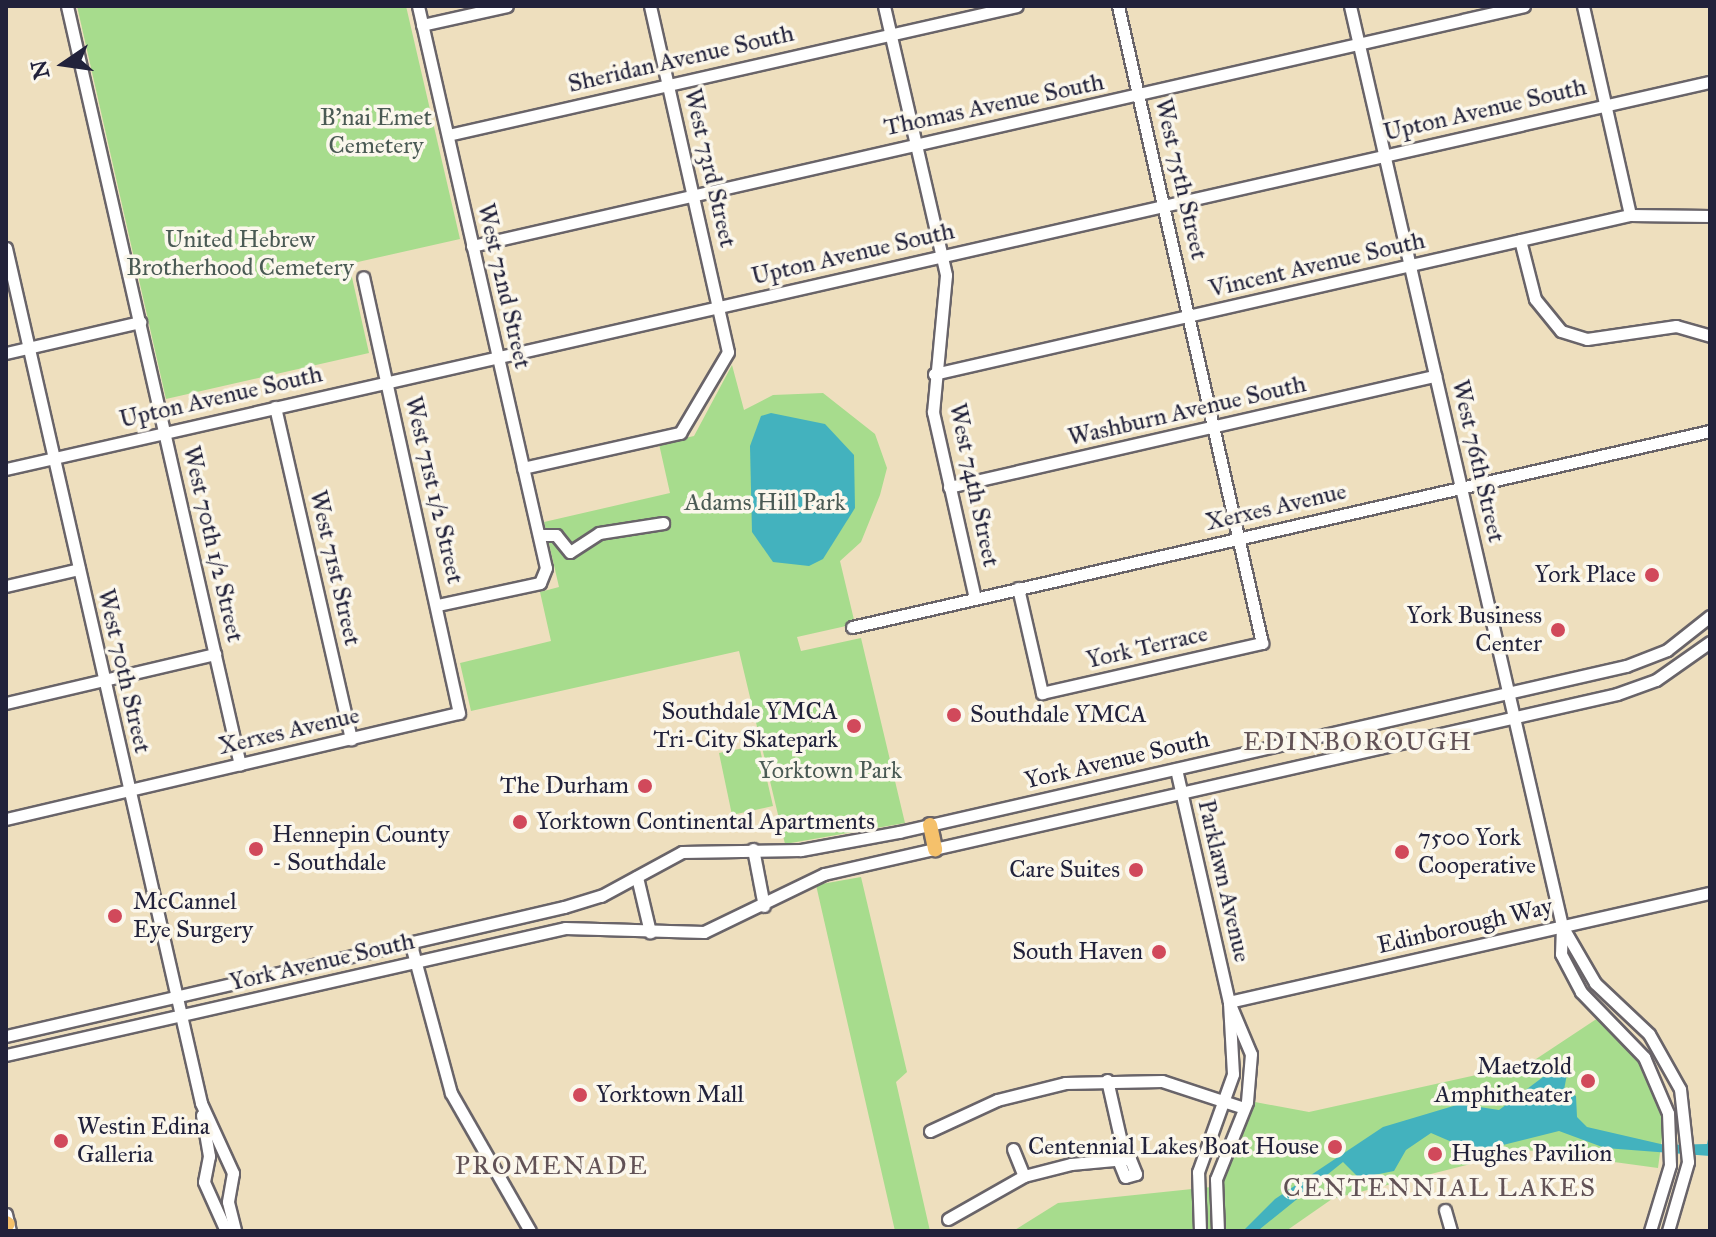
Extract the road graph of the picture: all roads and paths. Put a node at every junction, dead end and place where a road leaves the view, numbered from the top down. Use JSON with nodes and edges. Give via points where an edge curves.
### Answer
{"nodes":[{"id":1,"x":67,"y":6,"type":"edge"},
{"id":2,"x":418,"y":6,"type":"edge"},
{"id":3,"x":507,"y":6,"type":"edge"},
{"id":4,"x":650,"y":6,"type":"edge"},
{"id":5,"x":884,"y":6,"type":"edge"},
{"id":6,"x":1017,"y":6,"type":"edge"},
{"id":7,"x":1118,"y":6,"type":"edge"},
{"id":8,"x":1350,"y":6,"type":"edge"},
{"id":9,"x":1524,"y":6,"type":"edge"},
{"id":10,"x":1583,"y":6,"type":"edge"},
{"id":11,"x":422,"y":25,"type":"junction"},
{"id":12,"x":890,"y":34,"type":"junction"},
{"id":13,"x":1359,"y":44,"type":"junction"},
{"id":14,"x":1710,"y":82,"type":"edge"},
{"id":15,"x":669,"y":85,"type":"junction"},
{"id":16,"x":1139,"y":96,"type":"junction"},
{"id":17,"x":1605,"y":105,"type":"junction"},
{"id":18,"x":448,"y":135,"type":"junction"},
{"id":19,"x":916,"y":145,"type":"junction"},
{"id":20,"x":1385,"y":155,"type":"junction"},
{"id":21,"x":694,"y":196,"type":"junction"},
{"id":22,"x":1164,"y":206,"type":"junction"},
{"id":23,"x":1630,"y":215,"type":"junction"},
{"id":24,"x":1710,"y":216,"type":"edge"},
{"id":25,"x":1520,"y":240,"type":"junction"},
{"id":26,"x":472,"y":246,"type":"junction"},
{"id":27,"x":6,"y":248,"type":"edge"},
{"id":28,"x":942,"y":256,"type":"junction"},
{"id":29,"x":1410,"y":265,"type":"junction"},
{"id":30,"x":363,"y":277,"type":"dead end"},
{"id":31,"x":720,"y":306,"type":"junction"},
{"id":32,"x":1190,"y":317,"type":"junction"},
{"id":33,"x":140,"y":322,"type":"junction"},
{"id":34,"x":1710,"y":336,"type":"edge"},
{"id":35,"x":29,"y":347,"type":"junction"},
{"id":36,"x":6,"y":353,"type":"edge"},
{"id":37,"x":498,"y":357,"type":"junction"},
{"id":38,"x":934,"y":374,"type":"junction"},
{"id":39,"x":1435,"y":376,"type":"junction"},
{"id":40,"x":387,"y":382,"type":"junction"},
{"id":41,"x":275,"y":407,"type":"junction"},
{"id":42,"x":1216,"y":428,"type":"junction"},
{"id":43,"x":1710,"y":431,"type":"edge"},
{"id":44,"x":165,"y":432,"type":"junction"},
{"id":45,"x":54,"y":458,"type":"junction"},
{"id":46,"x":523,"y":468,"type":"junction"},
{"id":47,"x":6,"y":469,"type":"edge"},
{"id":48,"x":949,"y":487,"type":"junction"},
{"id":49,"x":1461,"y":488,"type":"junction"},
{"id":50,"x":663,"y":523,"type":"dead end"},
{"id":51,"x":539,"y":535,"type":"junction"},
{"id":52,"x":1239,"y":537,"type":"junction"},
{"id":53,"x":79,"y":569,"type":"junction"},
{"id":54,"x":6,"y":586,"type":"edge"},
{"id":55,"x":1018,"y":588,"type":"junction"},
{"id":56,"x":975,"y":598,"type":"junction"},
{"id":57,"x":438,"y":605,"type":"junction"},
{"id":58,"x":1710,"y":616,"type":"edge"},
{"id":59,"x":852,"y":627,"type":"dead end"},
{"id":60,"x":1710,"y":642,"type":"edge"},
{"id":61,"x":1262,"y":643,"type":"joint"},
{"id":62,"x":215,"y":654,"type":"junction"},
{"id":63,"x":104,"y":680,"type":"junction"},
{"id":64,"x":1042,"y":693,"type":"joint"},
{"id":65,"x":1508,"y":693,"type":"junction"},
{"id":66,"x":6,"y":703,"type":"edge"},
{"id":67,"x":459,"y":713,"type":"joint"},
{"id":68,"x":1514,"y":718,"type":"junction"},
{"id":69,"x":351,"y":739,"type":"junction"},
{"id":70,"x":240,"y":765,"type":"junction"},
{"id":71,"x":1176,"y":769,"type":"junction"},
{"id":72,"x":129,"y":790,"type":"junction"},
{"id":73,"x":1182,"y":793,"type":"junction"},
{"id":74,"x":6,"y":819,"type":"edge"},
{"id":75,"x":930,"y":825,"type":"junction"},
{"id":76,"x":753,"y":849,"type":"junction"},
{"id":77,"x":935,"y":849,"type":"junction"},
{"id":78,"x":637,"y":877,"type":"junction"},
{"id":79,"x":1710,"y":893,"type":"edge"},
{"id":80,"x":764,"y":906,"type":"junction"},
{"id":81,"x":1562,"y":926,"type":"junction"},
{"id":82,"x":650,"y":932,"type":"junction"},
{"id":83,"x":411,"y":945,"type":"junction"},
{"id":84,"x":415,"y":962,"type":"junction"},
{"id":85,"x":176,"y":997,"type":"junction"},
{"id":86,"x":1229,"y":1002,"type":"junction"},
{"id":87,"x":181,"y":1016,"type":"junction"},
{"id":88,"x":6,"y":1036,"type":"edge"},
{"id":89,"x":6,"y":1055,"type":"edge"},
{"id":90,"x":1107,"y":1080,"type":"junction"},
{"id":91,"x":1228,"y":1100,"type":"junction"},
{"id":92,"x":201,"y":1103,"type":"junction"},
{"id":93,"x":1244,"y":1108,"type":"junction"},
{"id":94,"x":930,"y":1131,"type":"dead end"},
{"id":95,"x":1013,"y":1149,"type":"dead end"},
{"id":96,"x":226,"y":1164,"type":"junction"},
{"id":97,"x":208,"y":1167,"type":"junction"},
{"id":98,"x":1024,"y":1176,"type":"junction"},
{"id":99,"x":228,"y":1188,"type":"junction"},
{"id":100,"x":213,"y":1191,"type":"junction"},
{"id":101,"x":1445,"y":1210,"type":"dead end"},
{"id":102,"x":948,"y":1219,"type":"dead end"},
{"id":103,"x":226,"y":1231,"type":"edge"},
{"id":104,"x":235,"y":1231,"type":"edge"},
{"id":105,"x":530,"y":1231,"type":"edge"},
{"id":106,"x":1200,"y":1231,"type":"edge"},
{"id":107,"x":1218,"y":1231,"type":"edge"},
{"id":108,"x":1451,"y":1231,"type":"edge"},
{"id":109,"x":1650,"y":1231,"type":"edge"},
{"id":110,"x":1668,"y":1231,"type":"edge"}],
"edges":[{"from":1,"to":33,"type":"street","name":"West 70th 1/2 Street"},
{"from":2,"to":11,"type":"street","name":"West 72nd Street"},
{"from":3,"to":11,"type":"street"},
{"from":4,"to":15,"type":"street","name":"West 73rd Street"},
{"from":5,"to":12,"type":"street","name":"West 74th Street"},
{"from":6,"to":12,"type":"street","name":"Sheridan Avenue South"},
{"from":7,"to":16,"type":"street","name":"West 75th Street"},
{"from":8,"to":13,"type":"street","name":"West 76th Street"},
{"from":9,"to":13,"type":"street","name":"Thomas Avenue South"},
{"from":10,"to":17,"type":"street"},
{"from":11,"to":18,"type":"street","name":"West 72nd Street"},
{"from":12,"to":15,"type":"street","name":"Sheridan Avenue South"},
{"from":12,"to":19,"type":"street","name":"West 74th Street"},
{"from":13,"to":16,"type":"street","name":"Thomas Avenue South"},
{"from":13,"to":20,"type":"street","name":"West 76th Street"},
{"from":14,"to":17,"type":"street","name":"Upton Avenue South"},
{"from":15,"to":18,"type":"street","name":"Sheridan Avenue South"},
{"from":15,"to":21,"type":"street","name":"West 73rd Street"},
{"from":16,"to":19,"type":"street","name":"Thomas Avenue South"},
{"from":16,"to":22,"type":"street","name":"West 75th Street"},
{"from":17,"to":20,"type":"street","name":"Upton Avenue South"},
{"from":17,"to":23,"type":"street"},
{"from":18,"to":26,"type":"street","name":"West 72nd Street"},
{"from":19,"to":21,"type":"street","name":"Thomas Avenue South"},
{"from":19,"to":28,"type":"street","name":"West 74th Street"},
{"from":20,"to":22,"type":"street","name":"Upton Avenue South"},
{"from":20,"to":29,"type":"street","name":"West 76th Street"},
{"from":21,"to":26,"type":"street","name":"Thomas Avenue South"},
{"from":21,"to":31,"type":"street","name":"West 73rd Street"},
{"from":22,"to":28,"type":"street","name":"Upton Avenue South"},
{"from":22,"to":32,"type":"street","name":"West 75th Street"},
{"from":23,"to":24,"type":"street","name":"Vincent Avenue South"},
{"from":23,"to":25,"type":"street","name":"Vincent Avenue South"},
{"from":25,"to":29,"type":"street","name":"Vincent Avenue South"},
{"from":25,"to":34,"type":"street","via":[[1535,299],[1561,331],[1587,339],[1676,326]]},
{"from":26,"to":37,"type":"street","name":"West 72nd Street"},
{"from":27,"to":35,"type":"street","name":"West 70th Street"},
{"from":28,"to":31,"type":"street","name":"Upton Avenue South"},
{"from":28,"to":38,"type":"street","name":"West 74th Street","via":[[947,312]]},
{"from":29,"to":32,"type":"street","name":"Vincent Avenue South"},
{"from":29,"to":39,"type":"street","name":"West 76th Street"},
{"from":30,"to":40,"type":"street","name":"West 71st 1/2 Street"},
{"from":31,"to":37,"type":"street","name":"Upton Avenue South"},
{"from":31,"to":46,"type":"street","name":"West 73rd Street","via":[[728,352],[689,427]]},
{"from":32,"to":38,"type":"street","name":"Vincent Avenue South"},
{"from":32,"to":42,"type":"street","name":"West 75th Street"},
{"from":33,"to":35,"type":"street"},
{"from":33,"to":44,"type":"street","name":"West 70th 1/2 Street"},
{"from":35,"to":36,"type":"street"},
{"from":35,"to":45,"type":"street","name":"West 70th Street"},
{"from":37,"to":40,"type":"street","name":"Upton Avenue South"},
{"from":37,"to":46,"type":"street","name":"West 72nd Street"},
{"from":38,"to":48,"type":"street","name":"West 74th Street","via":[[933,412]]},
{"from":39,"to":42,"type":"street","name":"Washburn Avenue South"},
{"from":39,"to":49,"type":"street","name":"West 76th Street"},
{"from":40,"to":41,"type":"street","name":"Upton Avenue South"},
{"from":40,"to":57,"type":"street","name":"West 71st 1/2 Street"},
{"from":41,"to":44,"type":"street","name":"Upton Avenue South"},
{"from":41,"to":69,"type":"street","name":"West 71st Street"},
{"from":42,"to":48,"type":"street","name":"Washburn Avenue South"},
{"from":42,"to":52,"type":"street","name":"West 75th Street"},
{"from":43,"to":49,"type":"street","name":"Xerxes Avenue"},
{"from":44,"to":45,"type":"street","name":"Upton Avenue South"},
{"from":44,"to":62,"type":"street","name":"West 70th 1/2 Street"},
{"from":45,"to":47,"type":"street","name":"Upton Avenue South"},
{"from":45,"to":53,"type":"street","name":"West 70th Street"},
{"from":46,"to":51,"type":"street","name":"West 72nd Street"},
{"from":48,"to":56,"type":"street","name":"West 74th Street"},
{"from":49,"to":52,"type":"street","name":"Xerxes Avenue"},
{"from":49,"to":65,"type":"street","name":"West 76th Street"},
{"from":50,"to":51,"type":"street","via":[[599,533],[570,552],[556,535]]},
{"from":51,"to":57,"type":"street","name":"West 72nd Street","via":[[545,576]]},
{"from":52,"to":55,"type":"street","name":"Xerxes Avenue"},
{"from":52,"to":61,"type":"street","name":"West 75th Street"},
{"from":53,"to":54,"type":"street"},
{"from":53,"to":63,"type":"street","name":"West 70th Street"},
{"from":55,"to":56,"type":"street","name":"Xerxes Avenue"},
{"from":55,"to":64,"type":"street","name":"West 74th Street"},
{"from":56,"to":59,"type":"street","name":"Xerxes Avenue"},
{"from":57,"to":67,"type":"street","name":"West 71st 1/2 Street"},
{"from":58,"to":65,"type":"street","name":"York Avenue South","via":[[1667,650],[1626,666]]},
{"from":60,"to":68,"type":"street","name":"York Avenue South","via":[[1656,680]]},
{"from":61,"to":64,"type":"street","name":"York Terrace"},
{"from":62,"to":63,"type":"street"},
{"from":62,"to":70,"type":"street","name":"West 70th 1/2 Street"},
{"from":63,"to":66,"type":"street"},
{"from":63,"to":72,"type":"street","name":"West 70th Street"},
{"from":65,"to":68,"type":"street","name":"West 76th Street"},
{"from":65,"to":71,"type":"street","name":"York Avenue South"},
{"from":67,"to":69,"type":"street","name":"Xerxes Avenue"},
{"from":68,"to":73,"type":"street","name":"York Avenue South"},
{"from":68,"to":81,"type":"street","name":"West 76th Street"},
{"from":69,"to":70,"type":"street","name":"Xerxes Avenue"},
{"from":70,"to":72,"type":"street","name":"Xerxes Avenue"},
{"from":71,"to":73,"type":"street","name":"Parklawn Avenue"},
{"from":71,"to":75,"type":"street","name":"York Avenue South"},
{"from":72,"to":74,"type":"street","name":"Xerxes Avenue"},
{"from":72,"to":85,"type":"street","name":"West 70th Street"},
{"from":73,"to":77,"type":"street","name":"York Avenue South"},
{"from":73,"to":86,"type":"street","name":"Parklawn Avenue"},
{"from":75,"to":76,"type":"street","name":"York Avenue South","via":[[819,847]]},
{"from":75,"to":77,"type":"main road"},
{"from":76,"to":78,"type":"street","name":"York Avenue South","via":[[682,852]]},
{"from":76,"to":80,"type":"street"},
{"from":77,"to":80,"type":"street","name":"York Avenue South","via":[[824,874]]},
{"from":78,"to":82,"type":"street"},
{"from":78,"to":83,"type":"street","name":"York Avenue South","via":[[601,896]]},
{"from":79,"to":81,"type":"street","name":"Edinborough Way"},
{"from":80,"to":82,"type":"street","name":"York Avenue South","via":[[704,932]]},
{"from":81,"to":86,"type":"street","name":"Edinborough Way"},
{"from":81,"to":109,"type":"street","name":"West 76th Street","via":[[1558,945],[1571,977],[1644,1057],[1665,1100],[1672,1137],[1669,1173]]},
{"from":81,"to":110,"type":"street","name":"West 76th Street","via":[[1591,977],[1664,1056],[1689,1136],[1687,1176]]},
{"from":82,"to":84,"type":"street","name":"York Avenue South","via":[[565,928]]},
{"from":83,"to":84,"type":"street"},
{"from":83,"to":85,"type":"street","name":"York Avenue South"},
{"from":84,"to":87,"type":"street","name":"York Avenue South"},
{"from":84,"to":105,"type":"street","via":[[451,1093]]},
{"from":85,"to":87,"type":"street","name":"West 70th Street"},
{"from":85,"to":88,"type":"street","name":"York Avenue South"},
{"from":86,"to":91,"type":"street","name":"Parklawn Avenue"},
{"from":86,"to":93,"type":"street","name":"Parklawn Avenue","via":[[1251,1054]]},
{"from":87,"to":89,"type":"street","name":"York Avenue South"},
{"from":87,"to":92,"type":"street","name":"West 70th Street"},
{"from":90,"to":91,"type":"street","via":[[1162,1081]]},
{"from":90,"to":94,"type":"street","via":[[1031,1090]]},
{"from":90,"to":98,"type":"street","via":[[1121,1160]]},
{"from":91,"to":93,"type":"street"},
{"from":91,"to":106,"type":"street","name":"Parklawn Avenue","via":[[1198,1172]]},
{"from":92,"to":96,"type":"street","name":"West 70th Street"},
{"from":92,"to":97,"type":"street","name":"West 70th Street"},
{"from":93,"to":107,"type":"street","name":"Parklawn Avenue","via":[[1216,1179]]},
{"from":95,"to":98,"type":"street"},
{"from":96,"to":97,"type":"street"},
{"from":96,"to":99,"type":"street","via":[[233,1177]]},
{"from":97,"to":100,"type":"street","via":[[204,1182]]},
{"from":98,"to":102,"type":"street"},
{"from":99,"to":100,"type":"street"},
{"from":99,"to":104,"type":"street"},
{"from":100,"to":103,"type":"street"},
{"from":101,"to":108,"type":"street"}]}
